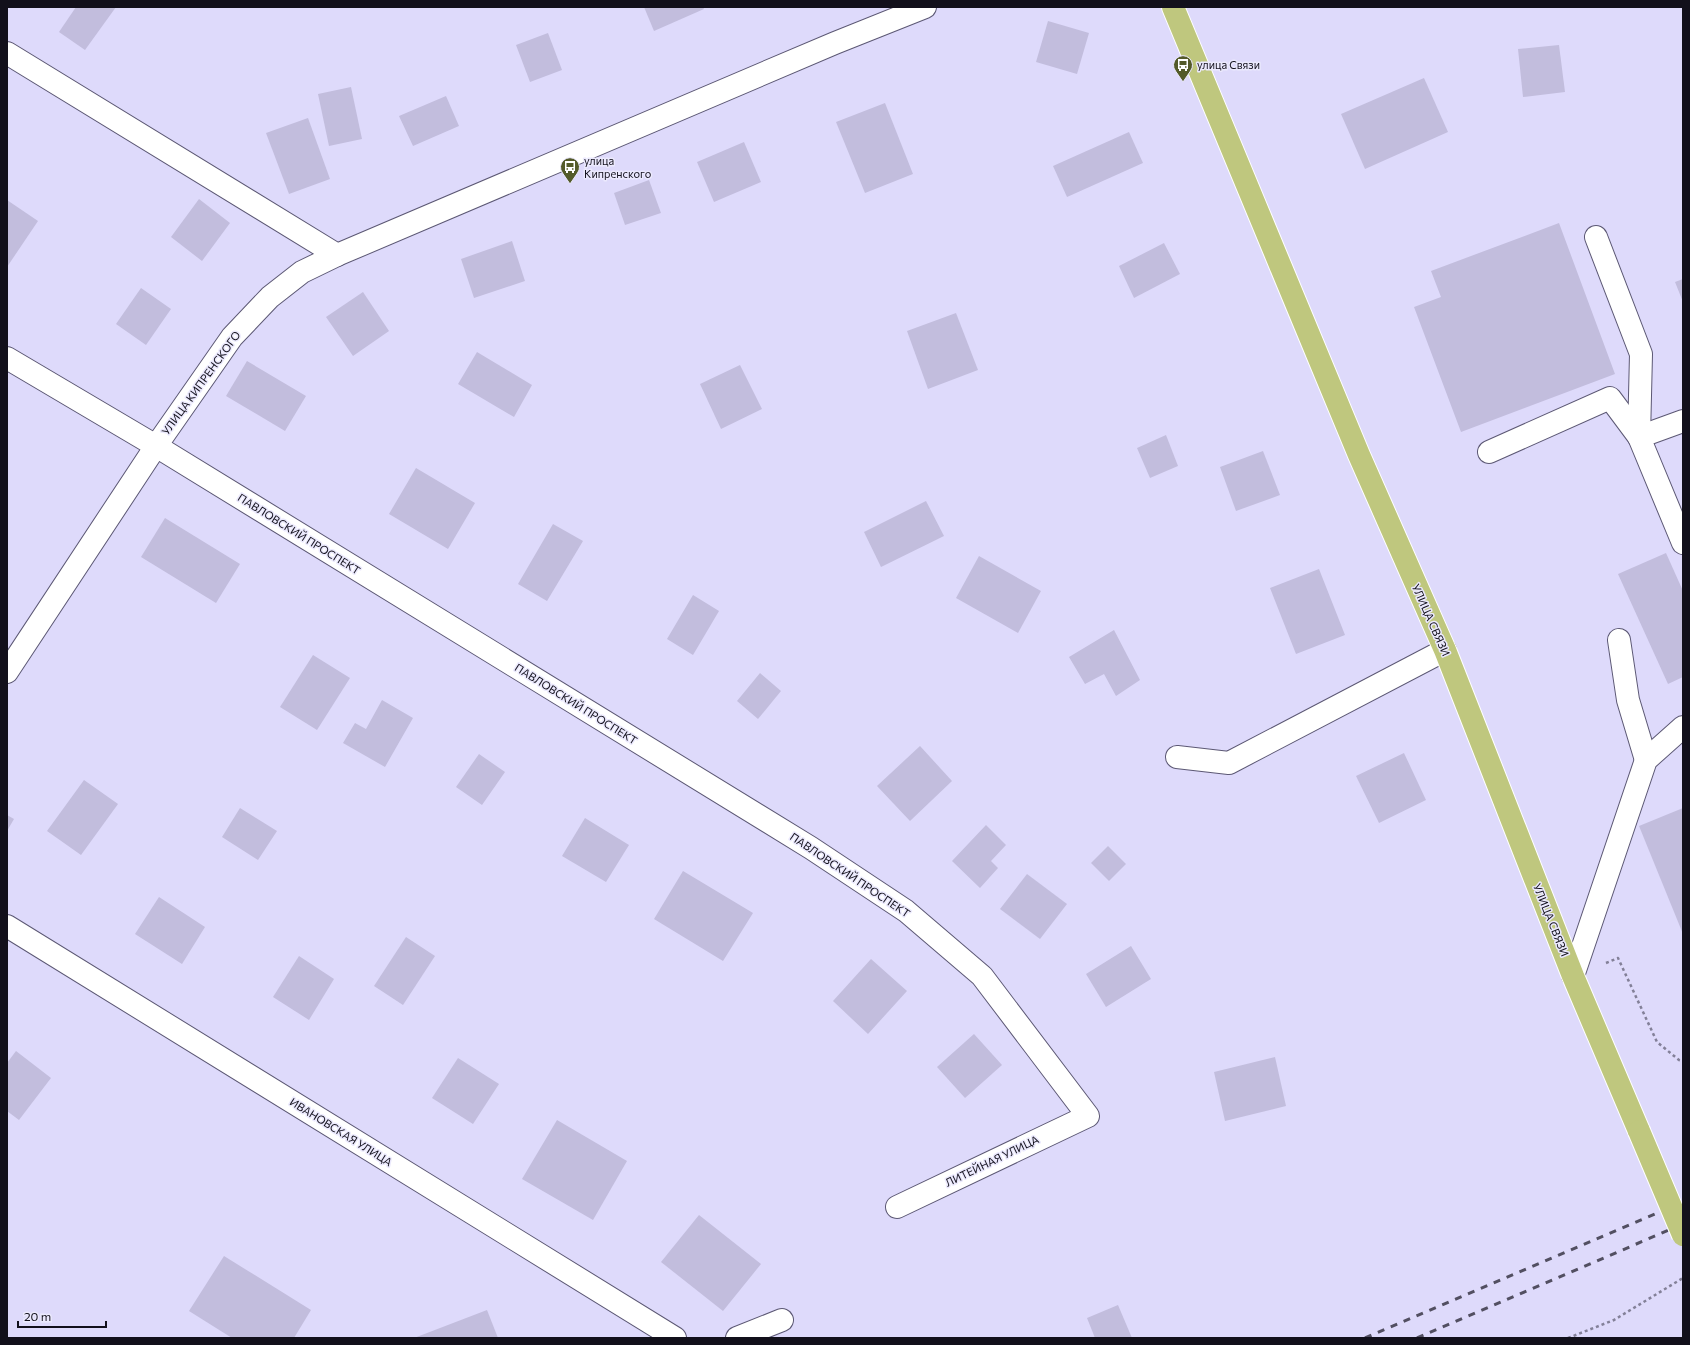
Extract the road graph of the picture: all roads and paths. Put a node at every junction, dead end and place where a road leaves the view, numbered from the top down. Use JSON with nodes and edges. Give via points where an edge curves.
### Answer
{"nodes":[{"id":1,"x":925,"y":7,"type":"edge"},
{"id":2,"x":1173,"y":7,"type":"edge"},
{"id":3,"x":7,"y":53,"type":"edge"},
{"id":4,"x":1596,"y":237,"type":"dead end"},
{"id":5,"x":337,"y":255,"type":"junction"},
{"id":6,"x":7,"y":358,"type":"edge"},
{"id":7,"x":1683,"y":421,"type":"edge"},
{"id":8,"x":1639,"y":437,"type":"junction"},
{"id":9,"x":156,"y":446,"type":"junction"},
{"id":10,"x":1489,"y":452,"type":"dead end"},
{"id":11,"x":1683,"y":543,"type":"edge"},
{"id":12,"x":1619,"y":640,"type":"dead end"},
{"id":13,"x":1445,"y":650,"type":"junction"},
{"id":14,"x":7,"y":672,"type":"edge"},
{"id":15,"x":1683,"y":727,"type":"edge"},
{"id":16,"x":1176,"y":757,"type":"dead end"},
{"id":17,"x":1646,"y":760,"type":"junction"},
{"id":18,"x":7,"y":926,"type":"edge"},
{"id":19,"x":1618,"y":958,"type":"dead end"},
{"id":20,"x":1573,"y":976,"type":"junction"},
{"id":21,"x":1683,"y":1061,"type":"edge"},
{"id":22,"x":1088,"y":1116,"type":"joint"},
{"id":23,"x":897,"y":1207,"type":"dead end"},
{"id":24,"x":1683,"y":1235,"type":"edge"},
{"id":25,"x":1683,"y":1278,"type":"edge"},
{"id":26,"x":782,"y":1320,"type":"dead end"},
{"id":27,"x":674,"y":1338,"type":"edge"},
{"id":28,"x":737,"y":1338,"type":"edge"},
{"id":29,"x":1568,"y":1338,"type":"edge"}],
"edges":[{"from":1,"to":5,"type":"street","name":"УЛИЦА КИПРЕНСКОГО"},
{"from":2,"to":13,"type":"main road","name":"УЛИЦА СВЯЗИ","via":[[1358,456]]},
{"from":3,"to":5,"type":"street"},
{"from":4,"to":8,"type":"street","via":[[1640,354]]},
{"from":5,"to":9,"type":"street","name":"УЛИЦА КИПРЕНСКОГО","via":[[302,272],[270,297],[238,331]]},
{"from":6,"to":9,"type":"street","name":"ПАВЛОВСКИЙ ПРОСПЕКТ"},
{"from":7,"to":8,"type":"street"},
{"from":8,"to":10,"type":"street","via":[[1610,398]]},
{"from":8,"to":11,"type":"street"},
{"from":9,"to":14,"type":"street","name":"УЛИЦА КИПРЕНСКОГО"},
{"from":9,"to":22,"type":"street","name":"ПАВЛОВСКИЙ ПРОСПЕКТ","via":[[811,848],[906,911],[982,976]]},
{"from":12,"to":17,"type":"street","via":[[1628,700]]},
{"from":13,"to":16,"type":"street","via":[[1229,763]]},
{"from":13,"to":20,"type":"main road","name":"УЛИЦА СВЯЗИ"},
{"from":15,"to":17,"type":"street"},
{"from":17,"to":20,"type":"street"},
{"from":18,"to":27,"type":"street","name":"ИВАНОВСКАЯ УЛИЦА"},
{"from":19,"to":21,"type":"path","via":[[1657,1042]]},
{"from":20,"to":24,"type":"main road","name":"УЛИЦА СВЯЗИ","bridge":true},
{"from":22,"to":23,"type":"street","name":"ЛИТЕЙНАЯ УЛИЦА"},
{"from":25,"to":29,"type":"path","via":[[1614,1320]]},
{"from":26,"to":28,"type":"street"}]}
